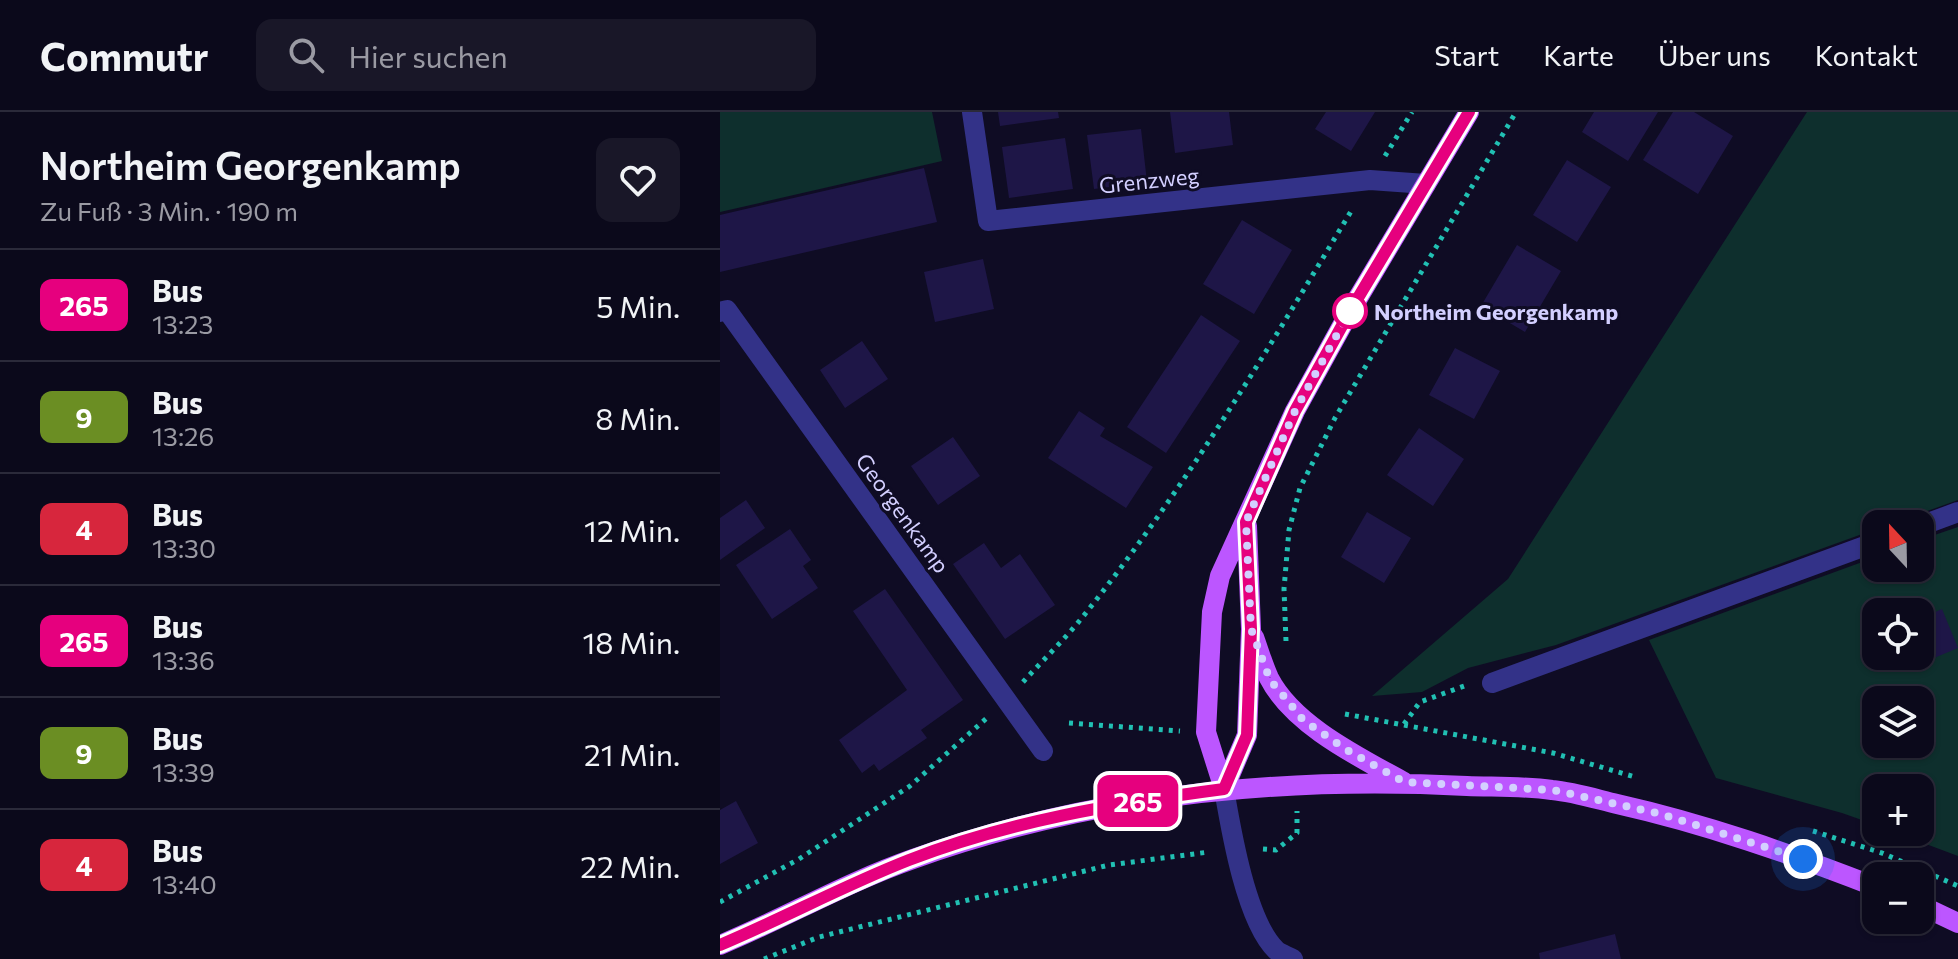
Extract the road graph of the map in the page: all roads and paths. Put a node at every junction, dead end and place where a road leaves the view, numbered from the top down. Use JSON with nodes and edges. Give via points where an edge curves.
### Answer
{"nodes":[{"id":1,"x":972,"y":112,"type":"edge"},
{"id":2,"x":1412,"y":112,"type":"edge"},
{"id":3,"x":1469,"y":112,"type":"edge"},
{"id":4,"x":1516,"y":112,"type":"edge"},
{"id":5,"x":1370,"y":180,"type":"junction"},
{"id":6,"x":1426,"y":184,"type":"junction"},
{"id":7,"x":720,"y":312,"type":"edge"},
{"id":8,"x":1958,"y":512,"type":"edge"},
{"id":9,"x":1934,"y":521,"type":"edge"},
{"id":10,"x":1246,"y":522,"type":"junction"},
{"id":11,"x":1862,"y":547,"type":"edge"},
{"id":12,"x":1251,"y":629,"type":"junction"},
{"id":13,"x":1291,"y":653,"type":"dead end"},
{"id":14,"x":1492,"y":683,"type":"joint"},
{"id":15,"x":1008,"y":698,"type":"junction"},
{"id":16,"x":1334,"y":709,"type":"dead end"},
{"id":17,"x":1043,"y":751,"type":"dead end"},
{"id":18,"x":1404,"y":782,"type":"junction"},
{"id":19,"x":1297,"y":784,"type":"junction"},
{"id":20,"x":1224,"y":789,"type":"junction"},
{"id":21,"x":1233,"y":848,"type":"junction"},
{"id":22,"x":1862,"y":882,"type":"edge"},
{"id":23,"x":720,"y":902,"type":"edge"},
{"id":24,"x":1934,"y":912,"type":"edge"},
{"id":25,"x":1958,"y":923,"type":"edge"},
{"id":26,"x":720,"y":945,"type":"edge"},
{"id":27,"x":764,"y":959,"type":"edge"},
{"id":28,"x":1293,"y":959,"type":"edge"}],
"edges":[{"from":1,"to":5,"type":"street","name":"Grenzweg","via":[[988,221]]},
{"from":2,"to":5,"type":"path"},
{"from":3,"to":6,"type":"main road"},
{"from":4,"to":13,"type":"path","via":[[1335,418],[1300,488],[1289,530],[1284,589]]},
{"from":5,"to":6,"type":"street","name":"Grenzweg"},
{"from":5,"to":15,"type":"path","via":[[1175,493],[1079,621]]},
{"from":6,"to":10,"type":"main road","via":[[1295,411]]},
{"from":7,"to":15,"type":"street","name":"Georgenkamp","via":[[727,310]]},
{"from":8,"to":9,"type":"street"},
{"from":10,"to":12,"type":"main road"},
{"from":10,"to":20,"type":"main road","via":[[1220,576],[1212,612],[1206,732]]},
{"from":11,"to":14,"type":"street"},
{"from":12,"to":18,"type":"main road","via":[[1270,680],[1303,720]]},
{"from":12,"to":20,"type":"main road","via":[[1247,735]]},
{"from":14,"to":16,"type":"path","via":[[1466,685],[1420,702],[1403,725]]},
{"from":15,"to":17,"type":"street","name":"Georgenkamp"},
{"from":15,"to":23,"type":"path","via":[[910,786],[799,859]]},
{"from":18,"to":19,"type":"main road"},
{"from":18,"to":22,"type":"main road","via":[[1569,793],[1778,849]]},
{"from":19,"to":20,"type":"main road"},
{"from":19,"to":21,"type":"path","via":[[1297,833],[1276,850]]},
{"from":20,"to":21,"type":"street"},
{"from":20,"to":26,"type":"main road","via":[[1085,810],[963,842],[862,879]]},
{"from":21,"to":27,"type":"path","via":[[1109,865],[819,937]]},
{"from":21,"to":28,"type":"street","via":[[1258,923],[1277,951]]},
{"from":24,"to":25,"type":"main road"}]}
